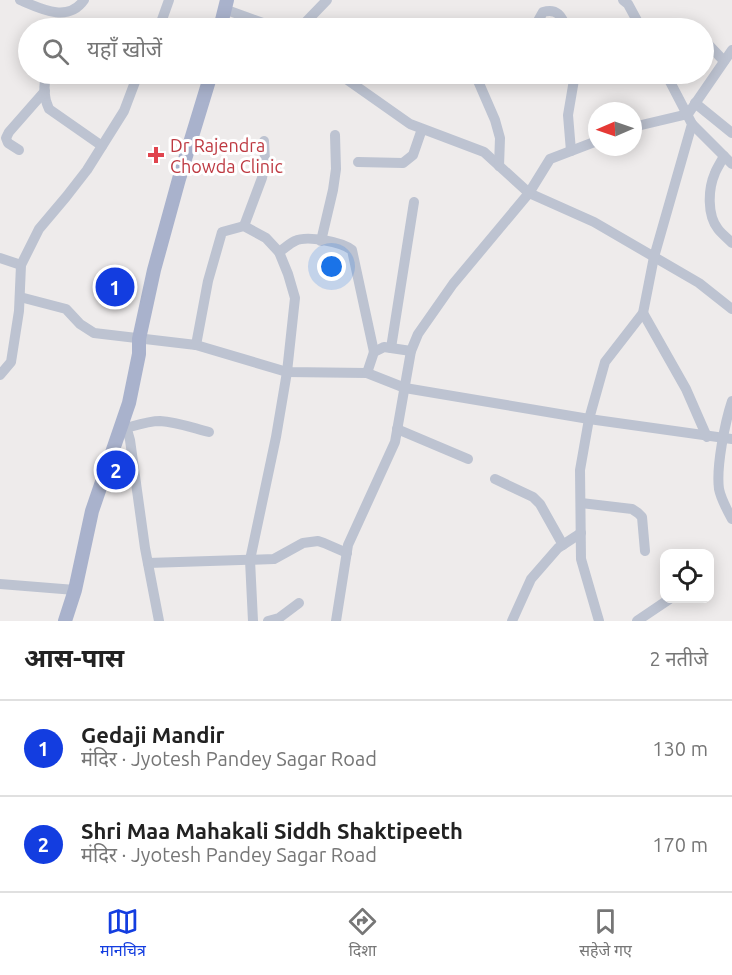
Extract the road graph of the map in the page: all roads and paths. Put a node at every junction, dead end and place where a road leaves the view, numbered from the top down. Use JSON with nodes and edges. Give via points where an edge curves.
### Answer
{"nodes":[{"id":1,"x":20,"y":0,"type":"edge"},
{"id":2,"x":84,"y":0,"type":"edge"},
{"id":3,"x":169,"y":0,"type":"edge"},
{"id":4,"x":327,"y":0,"type":"edge"},
{"id":5,"x":623,"y":0,"type":"edge"},
{"id":6,"x":225,"y":4,"type":"edge"},
{"id":7,"x":163,"y":18,"type":"edge"},
{"id":8,"x":255,"y":18,"type":"edge"},
{"id":9,"x":310,"y":18,"type":"edge"},
{"id":10,"x":540,"y":18,"type":"edge"},
{"id":11,"x":562,"y":18,"type":"edge"},
{"id":12,"x":636,"y":18,"type":"edge"},
{"id":13,"x":714,"y":50,"type":"edge"},
{"id":14,"x":732,"y":50,"type":"edge"},
{"id":15,"x":724,"y":61,"type":"junction"},
{"id":16,"x":714,"y":75,"type":"edge"},
{"id":17,"x":45,"y":84,"type":"edge"},
{"id":18,"x":134,"y":84,"type":"edge"},
{"id":19,"x":208,"y":84,"type":"edge"},
{"id":20,"x":353,"y":84,"type":"edge"},
{"id":21,"x":479,"y":84,"type":"edge"},
{"id":22,"x":573,"y":84,"type":"edge"},
{"id":23,"x":671,"y":84,"type":"edge"},
{"id":24,"x":708,"y":84,"type":"edge"},
{"id":25,"x":45,"y":91,"type":"junction"},
{"id":26,"x":695,"y":103,"type":"junction"},
{"id":27,"x":690,"y":119,"type":"junction"},
{"id":28,"x":642,"y":126,"type":"edge"},
{"id":29,"x":422,"y":129,"type":"junction"},
{"id":30,"x":732,"y":133,"type":"edge"},
{"id":31,"x":334,"y":135,"type":"dead end"},
{"id":32,"x":264,"y":141,"type":"dead end"},
{"id":33,"x":588,"y":144,"type":"edge"},
{"id":34,"x":102,"y":146,"type":"junction"},
{"id":35,"x":19,"y":150,"type":"dead end"},
{"id":36,"x":571,"y":151,"type":"junction"},
{"id":37,"x":728,"y":160,"type":"edge"},
{"id":38,"x":358,"y":162,"type":"dead end"},
{"id":39,"x":499,"y":166,"type":"junction"},
{"id":40,"x":529,"y":193,"type":"junction"},
{"id":41,"x":414,"y":202,"type":"dead end"},
{"id":42,"x":244,"y":226,"type":"junction"},
{"id":43,"x":321,"y":241,"type":"junction"},
{"id":44,"x":732,"y":243,"type":"edge"},
{"id":45,"x":279,"y":252,"type":"junction"},
{"id":46,"x":654,"y":257,"type":"junction"},
{"id":47,"x":0,"y":258,"type":"edge"},
{"id":48,"x":21,"y":265,"type":"junction"},
{"id":49,"x":20,"y":297,"type":"junction"},
{"id":50,"x":732,"y":309,"type":"edge"},
{"id":51,"x":643,"y":313,"type":"junction"},
{"id":52,"x":139,"y":339,"type":"junction"},
{"id":53,"x":196,"y":345,"type":"junction"},
{"id":54,"x":391,"y":348,"type":"junction"},
{"id":55,"x":411,"y":351,"type":"junction"},
{"id":56,"x":374,"y":352,"type":"junction"},
{"id":57,"x":287,"y":372,"type":"junction"},
{"id":58,"x":367,"y":373,"type":"junction"},
{"id":59,"x":0,"y":375,"type":"edge"},
{"id":60,"x":405,"y":388,"type":"junction"},
{"id":61,"x":732,"y":401,"type":"edge"},
{"id":62,"x":589,"y":419,"type":"junction"},
{"id":63,"x":125,"y":423,"type":"junction"},
{"id":64,"x":397,"y":429,"type":"junction"},
{"id":65,"x":209,"y":432,"type":"dead end"},
{"id":66,"x":707,"y":437,"type":"junction"},
{"id":67,"x":728,"y":439,"type":"edge"},
{"id":68,"x":468,"y":459,"type":"dead end"},
{"id":69,"x":495,"y":479,"type":"dead end"},
{"id":70,"x":580,"y":503,"type":"junction"},
{"id":71,"x":732,"y":519,"type":"edge"},
{"id":72,"x":581,"y":533,"type":"junction"},
{"id":73,"x":563,"y":544,"type":"junction"},
{"id":74,"x":645,"y":551,"type":"dead end"},
{"id":75,"x":347,"y":553,"type":"junction"},
{"id":76,"x":250,"y":560,"type":"junction"},
{"id":77,"x":148,"y":563,"type":"junction"},
{"id":78,"x":0,"y":584,"type":"edge"},
{"id":79,"x":75,"y":590,"type":"junction"},
{"id":80,"x":299,"y":603,"type":"dead end"},
{"id":81,"x":664,"y":603,"type":"edge"},
{"id":82,"x":65,"y":621,"type":"edge"},
{"id":83,"x":159,"y":621,"type":"edge"},
{"id":84,"x":253,"y":621,"type":"edge"},
{"id":85,"x":268,"y":621,"type":"edge"},
{"id":86,"x":336,"y":621,"type":"edge"},
{"id":87,"x":508,"y":621,"type":"edge"},
{"id":88,"x":599,"y":621,"type":"edge"},
{"id":89,"x":637,"y":621,"type":"edge"}],
"edges":[{"from":1,"to":2,"type":"street","via":[[47,12],[66,13]]},
{"from":3,"to":7,"type":"street"},
{"from":4,"to":9,"type":"street"},
{"from":5,"to":12,"type":"street"},
{"from":6,"to":8,"type":"street"},
{"from":10,"to":11,"type":"street","via":[[550,10]]},
{"from":13,"to":15,"type":"street"},
{"from":14,"to":15,"type":"street"},
{"from":15,"to":16,"type":"street"},
{"from":17,"to":25,"type":"street"},
{"from":18,"to":34,"type":"street","via":[[124,111]]},
{"from":19,"to":52,"type":"main road","via":[[157,259]]},
{"from":20,"to":29,"type":"street"},
{"from":21,"to":39,"type":"street","via":[[500,138]]},
{"from":22,"to":36,"type":"street","via":[[568,115]]},
{"from":23,"to":27,"type":"street"},
{"from":24,"to":26,"type":"street"},
{"from":25,"to":34,"type":"street","via":[[49,109]]},
{"from":25,"to":35,"type":"street","via":[[6,138]]},
{"from":26,"to":27,"type":"street"},
{"from":26,"to":30,"type":"street"},
{"from":27,"to":28,"type":"street"},
{"from":27,"to":37,"type":"street"},
{"from":27,"to":46,"type":"street"},
{"from":29,"to":38,"type":"street","via":[[413,154],[403,163]]},
{"from":29,"to":39,"type":"street","via":[[484,152]]},
{"from":31,"to":43,"type":"street","via":[[336,169]]},
{"from":32,"to":42,"type":"street","via":[[262,178]]},
{"from":33,"to":36,"type":"street"},
{"from":34,"to":48,"type":"street","via":[[39,230]]},
{"from":36,"to":40,"type":"street","via":[[550,159]]},
{"from":37,"to":44,"type":"street","via":[[714,174],[710,209],[718,229]]},
{"from":39,"to":40,"type":"street"},
{"from":40,"to":46,"type":"street","via":[[594,222]]},
{"from":40,"to":55,"type":"street","via":[[453,284],[418,334]]},
{"from":41,"to":54,"type":"street"},
{"from":42,"to":45,"type":"street","via":[[266,238]]},
{"from":42,"to":53,"type":"street","via":[[222,232]]},
{"from":43,"to":45,"type":"street","via":[[295,240]]},
{"from":43,"to":56,"type":"street","via":[[352,250]]},
{"from":45,"to":57,"type":"street","via":[[295,298]]},
{"from":46,"to":50,"type":"street","via":[[699,283]]},
{"from":46,"to":51,"type":"street"},
{"from":47,"to":48,"type":"street"},
{"from":48,"to":49,"type":"street"},
{"from":49,"to":52,"type":"street","via":[[66,309],[94,333]]},
{"from":49,"to":59,"type":"street","via":[[11,362]]},
{"from":51,"to":62,"type":"street","via":[[605,362]]},
{"from":51,"to":66,"type":"street","via":[[686,389]]},
{"from":52,"to":53,"type":"street"},
{"from":52,"to":63,"type":"main road"},
{"from":53,"to":57,"type":"street"},
{"from":54,"to":55,"type":"street"},
{"from":54,"to":56,"type":"street"},
{"from":55,"to":60,"type":"street"},
{"from":56,"to":58,"type":"street"},
{"from":57,"to":58,"type":"street"},
{"from":57,"to":76,"type":"street"},
{"from":58,"to":60,"type":"street"},
{"from":60,"to":62,"type":"street"},
{"from":60,"to":64,"type":"street"},
{"from":61,"to":67,"type":"street","via":[[727,414]]},
{"from":62,"to":66,"type":"street"},
{"from":62,"to":70,"type":"street","via":[[580,470]]},
{"from":63,"to":65,"type":"street","via":[[160,421]]},
{"from":63,"to":77,"type":"street"},
{"from":63,"to":79,"type":"main road","via":[[92,511]]},
{"from":64,"to":68,"type":"street"},
{"from":64,"to":75,"type":"street","via":[[395,442]]},
{"from":66,"to":67,"type":"street"},
{"from":67,"to":71,"type":"street","via":[[719,471],[720,490]]},
{"from":69,"to":73,"type":"street","via":[[533,496]]},
{"from":70,"to":72,"type":"street"},
{"from":70,"to":74,"type":"street","via":[[638,513],[642,517]]},
{"from":72,"to":73,"type":"street"},
{"from":72,"to":88,"type":"street","via":[[581,559]]},
{"from":73,"to":87,"type":"street","via":[[531,579]]},
{"from":75,"to":76,"type":"street","via":[[318,541],[303,543],[273,559]]},
{"from":75,"to":86,"type":"street"},
{"from":76,"to":77,"type":"street"},
{"from":76,"to":84,"type":"street"},
{"from":77,"to":83,"type":"street"},
{"from":78,"to":79,"type":"street"},
{"from":79,"to":82,"type":"main road"},
{"from":80,"to":85,"type":"street"},
{"from":81,"to":89,"type":"street"}]}
